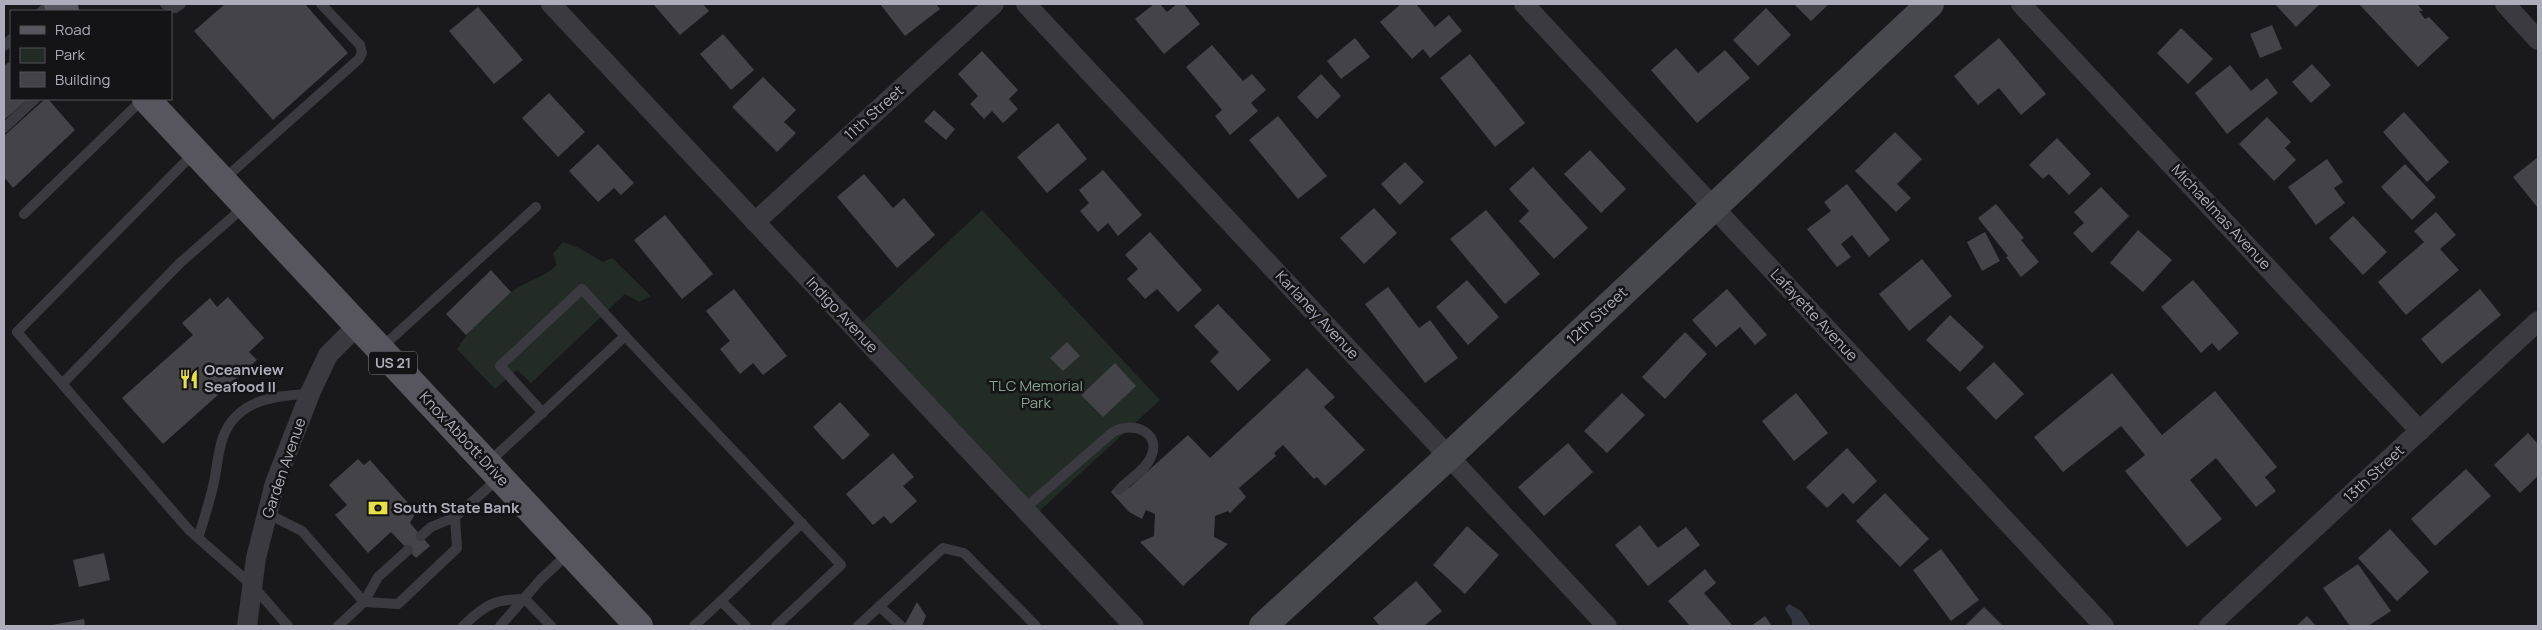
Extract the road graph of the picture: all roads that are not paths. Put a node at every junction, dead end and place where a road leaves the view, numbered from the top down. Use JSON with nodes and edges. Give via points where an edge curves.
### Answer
{"nodes":[{"id":1,"x":164,"y":4,"type":"edge"},
{"id":2,"x":181,"y":4,"type":"edge"},
{"id":3,"x":321,"y":4,"type":"edge"},
{"id":4,"x":551,"y":4,"type":"edge"},
{"id":5,"x":994,"y":4,"type":"edge"},
{"id":6,"x":1026,"y":4,"type":"edge"},
{"id":7,"x":1524,"y":4,"type":"edge"},
{"id":8,"x":1930,"y":4,"type":"edge"},
{"id":9,"x":2021,"y":4,"type":"edge"},
{"id":10,"x":2505,"y":4,"type":"edge"},
{"id":11,"x":2538,"y":40,"type":"edge"},
{"id":12,"x":34,"y":100,"type":"edge"},
{"id":13,"x":144,"y":100,"type":"edge"},
{"id":14,"x":146,"y":100,"type":"edge"},
{"id":15,"x":4,"y":128,"type":"edge"},
{"id":16,"x":195,"y":151,"type":"junction"},
{"id":17,"x":223,"y":181,"type":"junction"},
{"id":18,"x":246,"y":205,"type":"junction"},
{"id":19,"x":536,"y":207,"type":"dead end"},
{"id":20,"x":1714,"y":207,"type":"junction"},
{"id":21,"x":24,"y":214,"type":"dead end"},
{"id":22,"x":755,"y":222,"type":"junction"},
{"id":23,"x":2538,"y":321,"type":"edge"},
{"id":24,"x":358,"y":325,"type":"junction"},
{"id":25,"x":625,"y":336,"type":"junction"},
{"id":26,"x":380,"y":349,"type":"junction"},
{"id":27,"x":63,"y":383,"type":"junction"},
{"id":28,"x":310,"y":394,"type":"junction"},
{"id":29,"x":543,"y":413,"type":"junction"},
{"id":30,"x":2420,"y":431,"type":"junction"},
{"id":31,"x":1449,"y":456,"type":"junction"},
{"id":32,"x":493,"y":470,"type":"junction"},
{"id":33,"x":1119,"y":490,"type":"dead end"},
{"id":34,"x":1024,"y":509,"type":"junction"},
{"id":35,"x":266,"y":513,"type":"junction"},
{"id":36,"x":455,"y":517,"type":"junction"},
{"id":37,"x":802,"y":523,"type":"junction"},
{"id":38,"x":421,"y":536,"type":"dead end"},
{"id":39,"x":198,"y":538,"type":"junction"},
{"id":40,"x":408,"y":550,"type":"dead end"},
{"id":41,"x":570,"y":552,"type":"junction"},
{"id":42,"x":254,"y":587,"type":"junction"},
{"id":43,"x":525,"y":599,"type":"junction"},
{"id":44,"x":364,"y":602,"type":"junction"},
{"id":45,"x":721,"y":602,"type":"junction"},
{"id":46,"x":879,"y":606,"type":"junction"},
{"id":47,"x":247,"y":626,"type":"edge"},
{"id":48,"x":288,"y":626,"type":"edge"},
{"id":49,"x":338,"y":626,"type":"edge"},
{"id":50,"x":463,"y":626,"type":"edge"},
{"id":51,"x":500,"y":626,"type":"edge"},
{"id":52,"x":551,"y":626,"type":"edge"},
{"id":53,"x":639,"y":626,"type":"edge"},
{"id":54,"x":694,"y":626,"type":"edge"},
{"id":55,"x":746,"y":626,"type":"edge"},
{"id":56,"x":776,"y":626,"type":"edge"},
{"id":57,"x":858,"y":626,"type":"edge"},
{"id":58,"x":901,"y":626,"type":"edge"},
{"id":59,"x":1036,"y":626,"type":"edge"},
{"id":60,"x":1134,"y":626,"type":"edge"},
{"id":61,"x":1262,"y":626,"type":"edge"},
{"id":62,"x":1608,"y":626,"type":"edge"},
{"id":63,"x":2104,"y":626,"type":"edge"},
{"id":64,"x":2209,"y":626,"type":"edge"}],
"edges":[{"from":1,"to":2,"type":"lane","via":[[174,8]]},
{"from":3,"to":17,"type":"lane","via":[[360,45],[362,53],[359,59]]},
{"from":4,"to":22,"type":"street","name":"Indigo Avenue"},
{"from":5,"to":22,"type":"street","name":"11th Street"},
{"from":6,"to":31,"type":"street","name":"Karlaney Avenue"},
{"from":7,"to":20,"type":"street","name":"Lafayette Avenue"},
{"from":8,"to":20,"type":"main road","name":"12th Street"},
{"from":9,"to":30,"type":"street","name":"Michaelmas Avenue"},
{"from":10,"to":11,"type":"street"},
{"from":12,"to":15,"type":"lane"},
{"from":13,"to":21,"type":"lane"},
{"from":14,"to":16,"type":"main road","name":"Knox Abbott Drive","number":"US 21"},
{"from":16,"to":17,"type":"main road","name":"Knox Abbott Drive","number":"US 21"},
{"from":16,"to":27,"type":"lane","via":[[17,332]]},
{"from":17,"to":18,"type":"main road","name":"Knox Abbott Drive","number":"US 21"},
{"from":18,"to":24,"type":"main road","name":"Knox Abbott Drive","number":"US 21"},
{"from":18,"to":27,"type":"lane","via":[[180,263]]},
{"from":19,"to":26,"type":"lane"},
{"from":20,"to":31,"type":"main road","name":"12th Street"},
{"from":20,"to":63,"type":"street","name":"Lafayette Avenue"},
{"from":22,"to":34,"type":"street","name":"Indigo Avenue"},
{"from":23,"to":30,"type":"street","name":"13th Street"},
{"from":24,"to":26,"type":"main road","name":"Knox Abbott Drive","number":"US 21"},
{"from":24,"to":28,"type":"street","name":"Garden Avenue","via":[[328,355]]},
{"from":25,"to":29,"type":"lane"},
{"from":25,"to":29,"type":"lane","via":[[582,290],[500,366]]},
{"from":25,"to":37,"type":"lane"},
{"from":26,"to":32,"type":"main road","name":"Knox Abbott Drive","number":"US 21"},
{"from":27,"to":39,"type":"lane"},
{"from":28,"to":35,"type":"street","name":"Garden Avenue"},
{"from":28,"to":39,"type":"lane","via":[[258,400],[238,414],[223,436]]},
{"from":29,"to":32,"type":"lane"},
{"from":30,"to":64,"type":"street","name":"13th Street"},
{"from":31,"to":61,"type":"main road","name":"12th Street"},
{"from":31,"to":62,"type":"street","name":"Karlaney Avenue"},
{"from":32,"to":36,"type":"lane"},
{"from":32,"to":41,"type":"main road","name":"Knox Abbott Drive","number":"US 21"},
{"from":33,"to":34,"type":"lane","via":[[1153,454],[1149,436],[1135,427],[1126,426],[1112,432]]},
{"from":34,"to":60,"type":"street","name":"Indigo Avenue"},
{"from":35,"to":42,"type":"street","name":"Garden Avenue","via":[[256,558]]},
{"from":35,"to":44,"type":"lane","via":[[302,531]]},
{"from":36,"to":38,"type":"lane","via":[[431,527]]},
{"from":36,"to":44,"type":"lane","via":[[457,548],[398,604]]},
{"from":37,"to":45,"type":"lane"},
{"from":37,"to":56,"type":"lane","via":[[841,565]]},
{"from":39,"to":42,"type":"lane"},
{"from":40,"to":44,"type":"lane","via":[[378,577]]},
{"from":41,"to":43,"type":"lane"},
{"from":41,"to":53,"type":"main road","name":"Knox Abbott Drive","number":"US 21"},
{"from":42,"to":47,"type":"street","name":"Garden Avenue"},
{"from":42,"to":48,"type":"lane"},
{"from":43,"to":50,"type":"lane","via":[[493,602]]},
{"from":43,"to":51,"type":"lane"},
{"from":43,"to":52,"type":"lane"},
{"from":44,"to":49,"type":"lane"},
{"from":45,"to":54,"type":"lane"},
{"from":45,"to":55,"type":"lane"},
{"from":46,"to":57,"type":"lane"},
{"from":46,"to":58,"type":"lane"},
{"from":46,"to":59,"type":"lane","via":[[944,548],[964,553]]}]}
